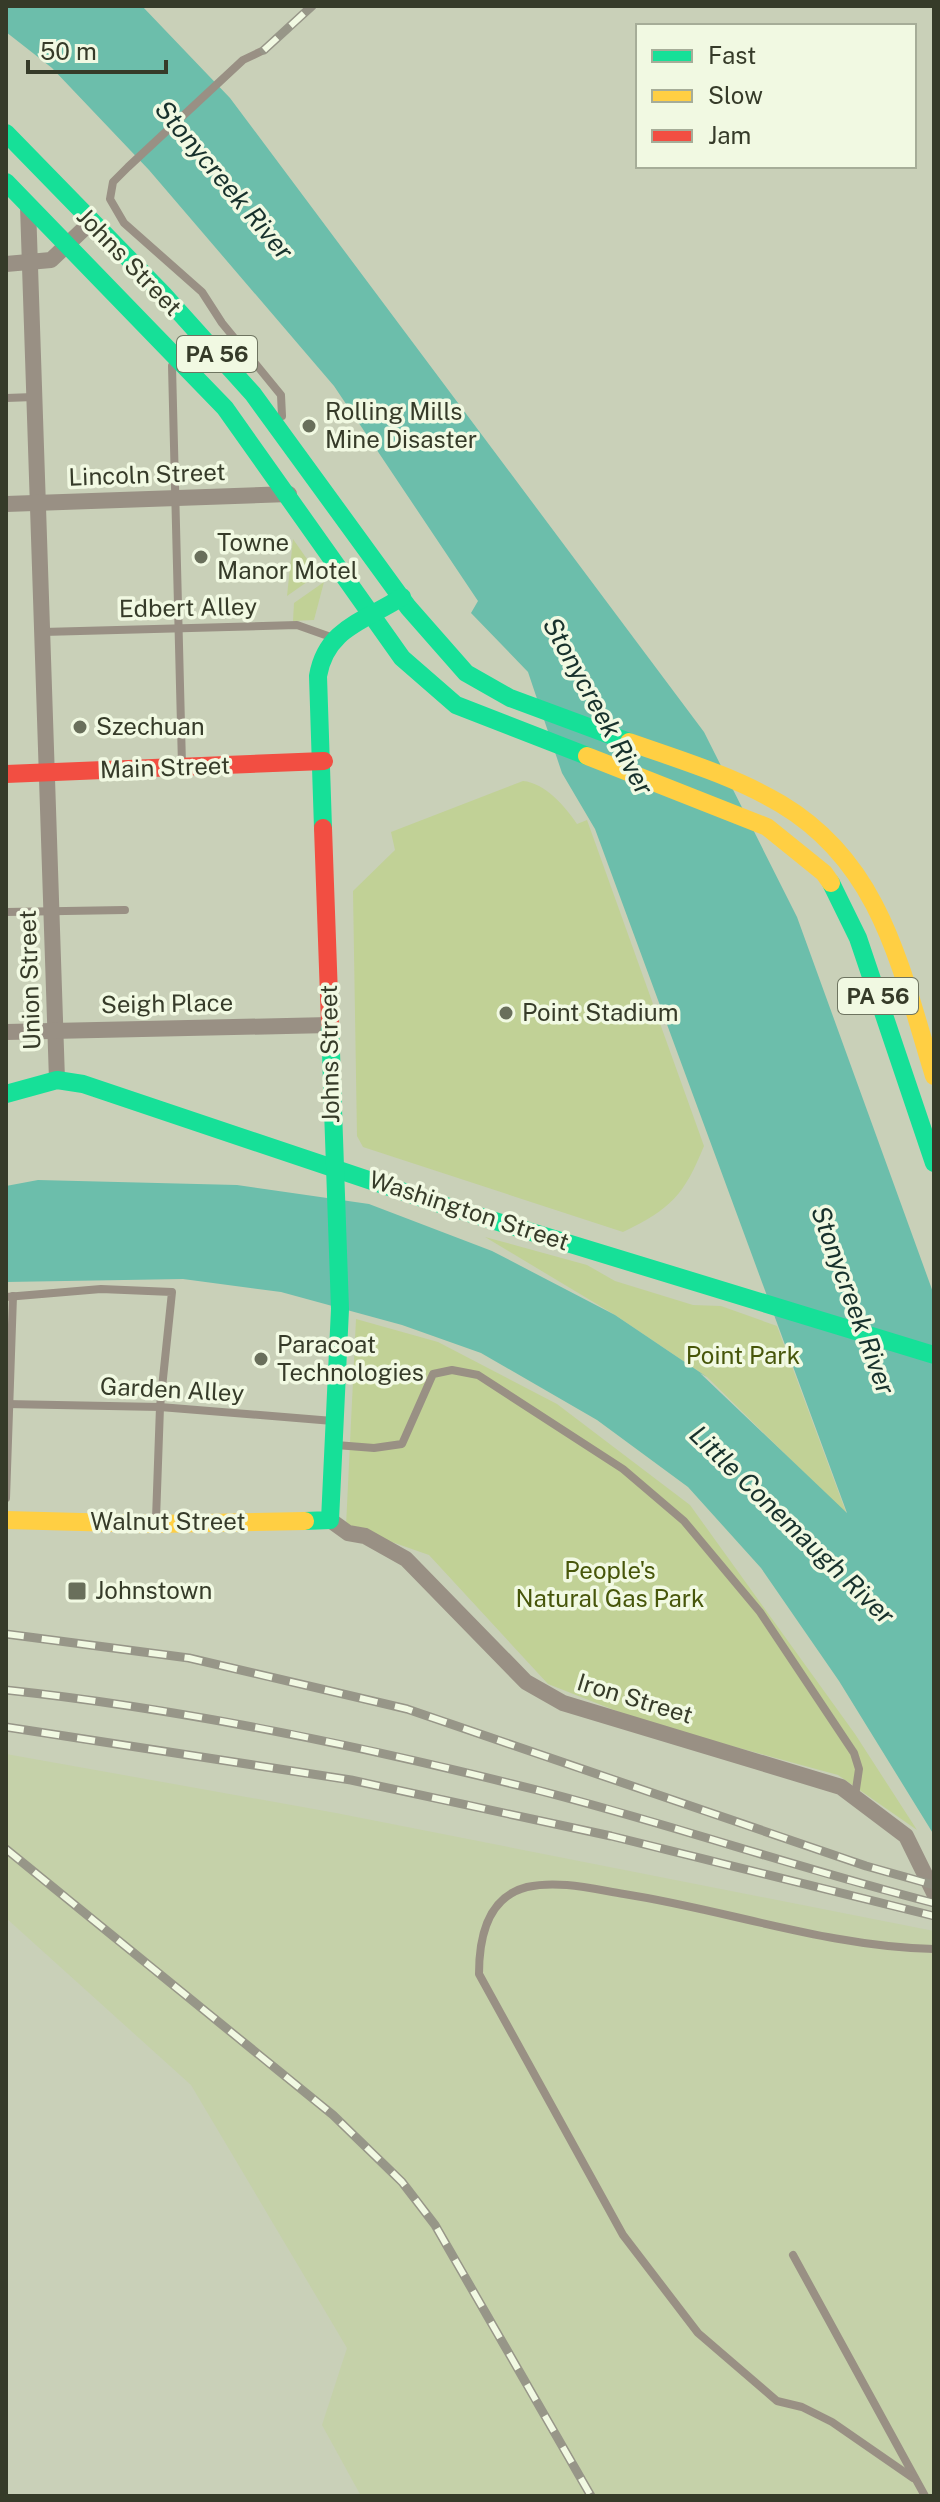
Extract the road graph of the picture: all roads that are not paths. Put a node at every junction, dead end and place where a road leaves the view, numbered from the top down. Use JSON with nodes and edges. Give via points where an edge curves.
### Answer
{"nodes":[{"id":1,"x":264,"y":50,"type":"dead end"},
{"id":2,"x":6,"y":133,"type":"edge"},
{"id":3,"x":6,"y":182,"type":"edge"},
{"id":4,"x":28,"y":206,"type":"junction"},
{"id":5,"x":91,"y":222,"type":"junction"},
{"id":6,"x":66,"y":246,"type":"junction"},
{"id":7,"x":31,"y":263,"type":"junction"},
{"id":8,"x":6,"y":264,"type":"edge"},
{"id":9,"x":172,"y":349,"type":"junction"},
{"id":10,"x":35,"y":397,"type":"junction"},
{"id":11,"x":6,"y":398,"type":"edge"},
{"id":12,"x":282,"y":432,"type":"junction"},
{"id":13,"x":289,"y":494,"type":"junction"},
{"id":14,"x":174,"y":498,"type":"junction"},
{"id":15,"x":38,"y":503,"type":"junction"},
{"id":16,"x":6,"y":504,"type":"edge"},
{"id":17,"x":402,"y":597,"type":"junction"},
{"id":18,"x":375,"y":616,"type":"junction"},
{"id":19,"x":178,"y":627,"type":"junction"},
{"id":20,"x":43,"y":632,"type":"junction"},
{"id":21,"x":333,"y":637,"type":"junction"},
{"id":22,"x":324,"y":761,"type":"junction"},
{"id":23,"x":182,"y":767,"type":"junction"},
{"id":24,"x":47,"y":772,"type":"junction"},
{"id":25,"x":6,"y":774,"type":"edge"},
{"id":26,"x":52,"y":910,"type":"junction"},
{"id":27,"x":125,"y":910,"type":"dead end"},
{"id":28,"x":6,"y":912,"type":"edge"},
{"id":29,"x":330,"y":1025,"type":"junction"},
{"id":30,"x":55,"y":1030,"type":"junction"},
{"id":31,"x":6,"y":1032,"type":"edge"},
{"id":32,"x":934,"y":1076,"type":"edge"},
{"id":33,"x":57,"y":1080,"type":"junction"},
{"id":34,"x":6,"y":1094,"type":"edge"},
{"id":35,"x":934,"y":1163,"type":"edge"},
{"id":36,"x":333,"y":1167,"type":"junction"},
{"id":37,"x":9,"y":1297,"type":"edge"},
{"id":38,"x":934,"y":1355,"type":"edge"},
{"id":39,"x":8,"y":1404,"type":"edge"},
{"id":40,"x":160,"y":1407,"type":"junction"},
{"id":41,"x":336,"y":1422,"type":"junction"},
{"id":42,"x":335,"y":1445,"type":"junction"},
{"id":43,"x":6,"y":1498,"type":"edge"},
{"id":44,"x":6,"y":1520,"type":"edge"},
{"id":45,"x":330,"y":1520,"type":"junction"},
{"id":46,"x":156,"y":1524,"type":"junction"},
{"id":47,"x":855,"y":1796,"type":"junction"},
{"id":48,"x":934,"y":1893,"type":"edge"},
{"id":49,"x":934,"y":1949,"type":"edge"},
{"id":50,"x":793,"y":2255,"type":"dead end"},
{"id":51,"x":913,"y":2478,"type":"junction"},
{"id":52,"x":925,"y":2496,"type":"edge"}],
"edges":[{"from":1,"to":12,"type":"lane","via":[[243,60],[128,167],[113,182],[110,199],[124,223],[202,292],[281,395]]},
{"from":2,"to":5,"type":"main road","name":"Johns Street","number":"PA 56"},
{"from":3,"to":4,"type":"main road","name":"Johns Street","number":"PA 56"},
{"from":4,"to":6,"type":"main road","name":"Johns Street","number":"PA 56"},
{"from":4,"to":7,"type":"street","name":"Union Street"},
{"from":5,"to":6,"type":"street"},
{"from":5,"to":12,"type":"main road","name":"Johns Street","number":"PA 56","via":[[253,394]]},
{"from":6,"to":7,"type":"street","via":[[51,260]]},
{"from":6,"to":9,"type":"main road","name":"Johns Street","number":"PA 56"},
{"from":7,"to":8,"type":"street"},
{"from":7,"to":10,"type":"street","name":"Union Street"},
{"from":9,"to":13,"type":"main road","name":"Johns Street","number":"PA 56","via":[[225,408]]},
{"from":9,"to":14,"type":"lane"},
{"from":10,"to":11,"type":"lane"},
{"from":10,"to":15,"type":"street","name":"Union Street"},
{"from":12,"to":17,"type":"main road","name":"Johns Street","number":"PA 56"},
{"from":13,"to":14,"type":"street","name":"Lincoln Street"},
{"from":13,"to":18,"type":"main road","name":"Johns Street","number":"PA 56"},
{"from":14,"to":15,"type":"street","name":"Lincoln Street"},
{"from":14,"to":19,"type":"lane"},
{"from":15,"to":16,"type":"street","name":"Lincoln Street"},
{"from":15,"to":20,"type":"street","name":"Union Street"},
{"from":17,"to":18,"type":"main road"},
{"from":17,"to":32,"type":"main road","number":"PA 56","via":[[429,636],[471,677],[519,701],[764,793],[830,839],[862,879],[881,916]]},
{"from":18,"to":21,"type":"main road"},
{"from":18,"to":35,"type":"main road","number":"PA 56","via":[[402,658],[456,705],[767,827],[824,873],[844,904]]},
{"from":19,"to":20,"type":"lane","name":"Edbert Alley"},
{"from":19,"to":21,"type":"lane","name":"Edbert Alley","via":[[297,625]]},
{"from":19,"to":23,"type":"lane"},
{"from":20,"to":24,"type":"street","name":"Union Street"},
{"from":21,"to":22,"type":"main road","name":"Johns Street","via":[[321,657],[318,676]]},
{"from":22,"to":23,"type":"main road","name":"Main Street"},
{"from":22,"to":29,"type":"main road","name":"Johns Street"},
{"from":23,"to":24,"type":"main road","name":"Main Street"},
{"from":24,"to":25,"type":"main road","name":"Main Street"},
{"from":24,"to":26,"type":"street","name":"Union Street"},
{"from":26,"to":27,"type":"lane"},
{"from":26,"to":28,"type":"lane"},
{"from":26,"to":30,"type":"street","name":"Union Street"},
{"from":29,"to":30,"type":"street","name":"Seigh Place"},
{"from":29,"to":36,"type":"main road","name":"Johns Street"},
{"from":30,"to":31,"type":"street","name":"Seigh Place"},
{"from":30,"to":33,"type":"street","name":"Union Street"},
{"from":33,"to":34,"type":"main road","name":"Washington Street"},
{"from":33,"to":36,"type":"main road","name":"Washington Street","via":[[83,1084]]},
{"from":36,"to":38,"type":"main road","name":"Washington Street"},
{"from":36,"to":41,"type":"main road","name":"Johns Street","via":[[340,1309]]},
{"from":37,"to":39,"type":"lane"},
{"from":37,"to":40,"type":"lane","via":[[101,1289],[172,1292]]},
{"from":39,"to":40,"type":"lane","name":"Garden Alley"},
{"from":39,"to":43,"type":"lane"},
{"from":40,"to":41,"type":"lane","name":"Garden Alley"},
{"from":40,"to":46,"type":"lane"},
{"from":41,"to":42,"type":"main road","name":"Johns Street"},
{"from":42,"to":45,"type":"main road","name":"Johns Street"},
{"from":42,"to":47,"type":"lane","via":[[402,1444],[433,1374],[452,1370],[478,1375],[623,1469],[684,1521],[760,1612],[854,1753],[859,1769]]},
{"from":44,"to":46,"type":"main road","name":"Walnut Street"},
{"from":45,"to":46,"type":"main road","name":"Walnut Street"},
{"from":45,"to":47,"type":"street","name":"Iron Street","via":[[406,1559],[526,1682],[563,1703],[841,1787]]},
{"from":47,"to":48,"type":"street","name":"Iron Street","via":[[906,1836]]},
{"from":49,"to":51,"type":"lane","via":[[862,1945],[676,1902],[565,1885],[525,1887],[491,1910],[479,1947],[479,1974],[623,2235],[698,2333],[777,2401],[832,2422]]},
{"from":50,"to":51,"type":"lane"},
{"from":51,"to":52,"type":"lane"}]}
